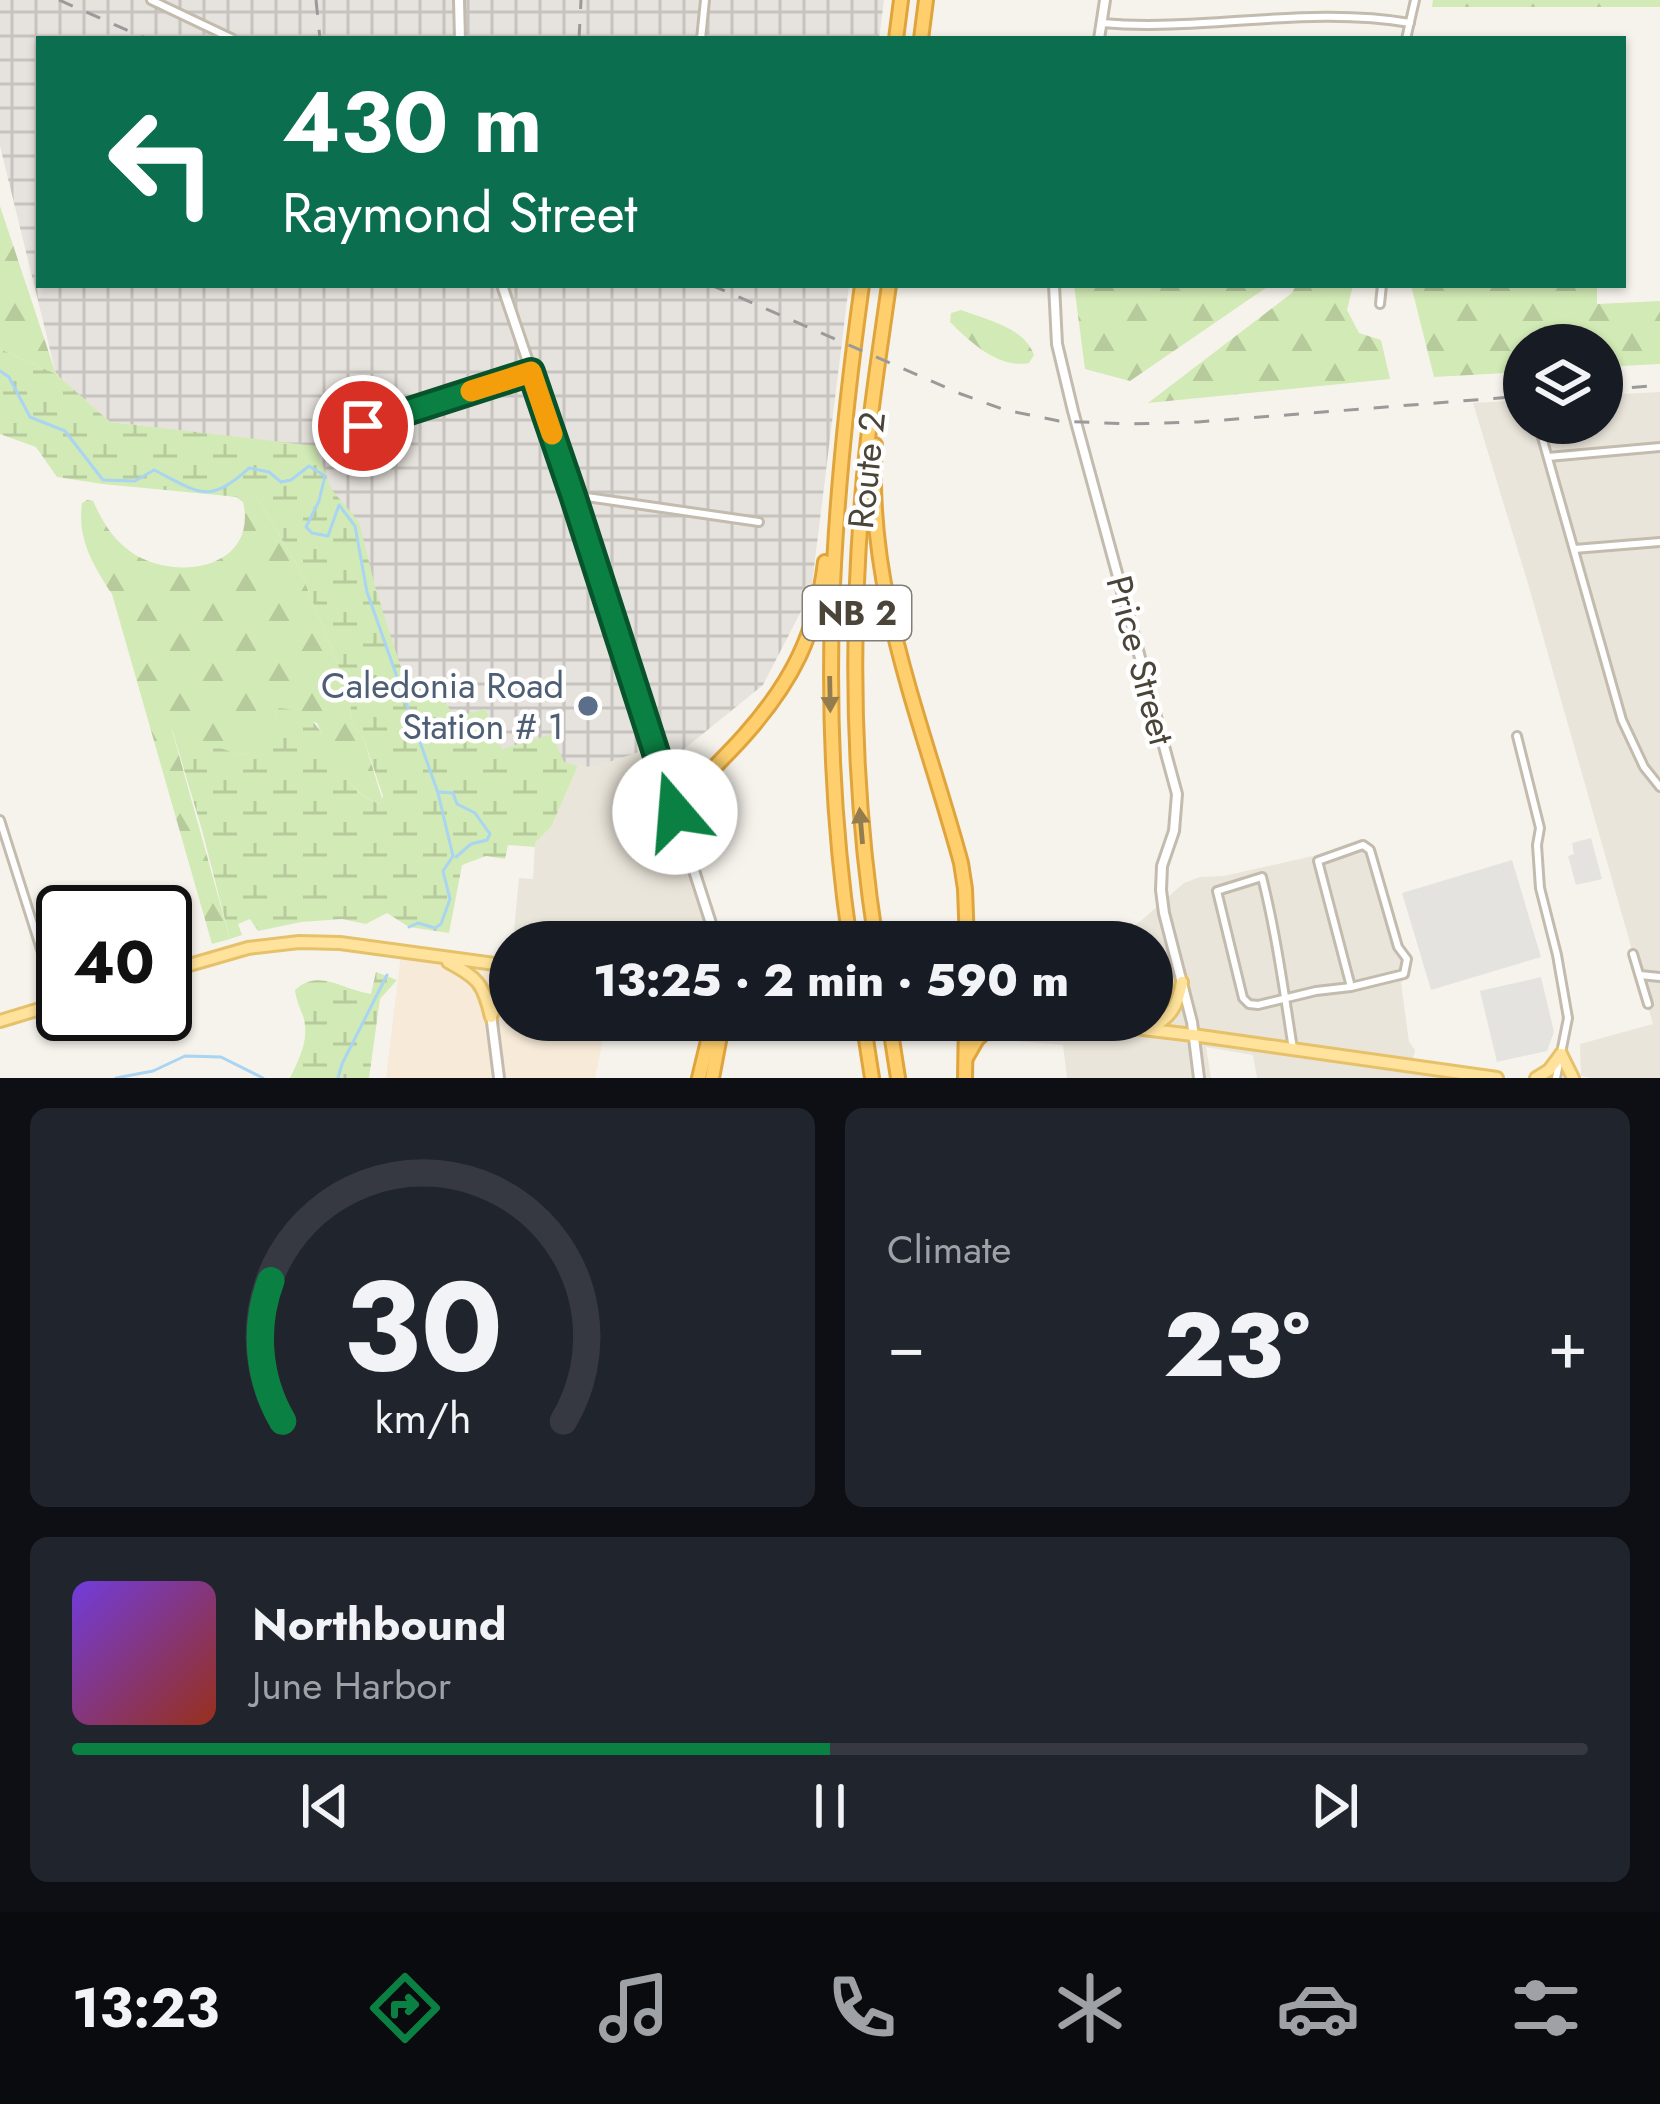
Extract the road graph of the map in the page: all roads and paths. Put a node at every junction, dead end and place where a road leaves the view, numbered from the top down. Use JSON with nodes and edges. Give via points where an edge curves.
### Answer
{"nodes":[{"id":1,"x":151,"y":0,"type":"edge"},
{"id":2,"x":459,"y":0,"type":"edge"},
{"id":3,"x":705,"y":0,"type":"edge"},
{"id":4,"x":901,"y":0,"type":"edge"},
{"id":5,"x":926,"y":0,"type":"edge"},
{"id":6,"x":1105,"y":0,"type":"edge"},
{"id":7,"x":1415,"y":0,"type":"edge"},
{"id":8,"x":1102,"y":23,"type":"junction"},
{"id":9,"x":1410,"y":23,"type":"junction"},
{"id":10,"x":227,"y":36,"type":"edge"},
{"id":11,"x":460,"y":36,"type":"edge"},
{"id":12,"x":701,"y":36,"type":"edge"},
{"id":13,"x":896,"y":36,"type":"edge"},
{"id":14,"x":921,"y":36,"type":"edge"},
{"id":15,"x":1100,"y":36,"type":"edge"},
{"id":16,"x":1407,"y":36,"type":"edge"},
{"id":17,"x":503,"y":288,"type":"edge"},
{"id":18,"x":862,"y":288,"type":"edge"},
{"id":19,"x":889,"y":288,"type":"edge"},
{"id":20,"x":1054,"y":288,"type":"edge"},
{"id":21,"x":1382,"y":288,"type":"edge"},
{"id":22,"x":1380,"y":304,"type":"dead end"},
{"id":23,"x":531,"y":372,"type":"junction"},
{"id":24,"x":876,"y":377,"type":"junction"},
{"id":25,"x":363,"y":426,"type":"dead end"},
{"id":26,"x":1544,"y":444,"type":"edge"},
{"id":27,"x":1660,"y":447,"type":"edge"},
{"id":28,"x":1548,"y":457,"type":"junction"},
{"id":29,"x":838,"y":490,"type":"junction"},
{"id":30,"x":573,"y":495,"type":"junction"},
{"id":31,"x":759,"y":522,"type":"dead end"},
{"id":32,"x":1660,"y":542,"type":"edge"},
{"id":33,"x":1574,"y":549,"type":"junction"},
{"id":34,"x":1517,"y":736,"type":"dead end"},
{"id":35,"x":662,"y":770,"type":"junction"},
{"id":36,"x":694,"y":785,"type":"junction"},
{"id":37,"x":1660,"y":787,"type":"edge"},
{"id":38,"x":675,"y":812,"type":"junction"},
{"id":39,"x":0,"y":820,"type":"edge"},
{"id":40,"x":710,"y":921,"type":"edge"},
{"id":41,"x":848,"y":921,"type":"edge"},
{"id":42,"x":873,"y":921,"type":"edge"},
{"id":43,"x":966,"y":921,"type":"edge"},
{"id":44,"x":36,"y":929,"type":"edge"},
{"id":45,"x":1633,"y":954,"type":"dead end"},
{"id":46,"x":437,"y":957,"type":"junction"},
{"id":47,"x":192,"y":964,"type":"edge"},
{"id":48,"x":489,"y":964,"type":"edge"},
{"id":49,"x":1640,"y":975,"type":"junction"},
{"id":50,"x":1660,"y":977,"type":"edge"},
{"id":51,"x":1182,"y":982,"type":"junction"},
{"id":52,"x":1352,"y":987,"type":"junction"},
{"id":53,"x":1286,"y":998,"type":"junction"},
{"id":54,"x":1648,"y":1004,"type":"dead end"},
{"id":55,"x":36,"y":1010,"type":"edge"},
{"id":56,"x":1173,"y":1011,"type":"edge"},
{"id":57,"x":489,"y":1012,"type":"edge"},
{"id":58,"x":0,"y":1021,"type":"edge"},
{"id":59,"x":1173,"y":1033,"type":"edge"},
{"id":60,"x":1193,"y":1035,"type":"junction"},
{"id":61,"x":494,"y":1041,"type":"edge"},
{"id":62,"x":711,"y":1041,"type":"edge"},
{"id":63,"x":716,"y":1041,"type":"edge"},
{"id":64,"x":866,"y":1041,"type":"edge"},
{"id":65,"x":892,"y":1041,"type":"edge"},
{"id":66,"x":965,"y":1041,"type":"edge"},
{"id":67,"x":975,"y":1041,"type":"edge"},
{"id":68,"x":1293,"y":1048,"type":"junction"},
{"id":69,"x":1561,"y":1054,"type":"junction"},
{"id":70,"x":965,"y":1059,"type":"junction"},
{"id":71,"x":499,"y":1078,"type":"edge"},
{"id":72,"x":699,"y":1078,"type":"edge"},
{"id":73,"x":712,"y":1078,"type":"edge"},
{"id":74,"x":872,"y":1078,"type":"edge"},
{"id":75,"x":898,"y":1078,"type":"edge"},
{"id":76,"x":964,"y":1078,"type":"edge"},
{"id":77,"x":1198,"y":1078,"type":"edge"},
{"id":78,"x":1496,"y":1078,"type":"edge"},
{"id":79,"x":1536,"y":1078,"type":"edge"},
{"id":80,"x":1556,"y":1078,"type":"edge"},
{"id":81,"x":1573,"y":1078,"type":"edge"}],
"edges":[{"from":1,"to":10,"type":"street"},
{"from":2,"to":11,"type":"street"},
{"from":3,"to":12,"type":"street"},
{"from":4,"to":13,"type":"highway"},
{"from":5,"to":14,"type":"highway"},
{"from":6,"to":8,"type":"street"},
{"from":7,"to":9,"type":"street"},
{"from":8,"to":9,"type":"street","via":[[1340,16]]},
{"from":8,"to":15,"type":"street"},
{"from":9,"to":16,"type":"street"},
{"from":17,"to":23,"type":"street"},
{"from":18,"to":29,"type":"highway","name":"Route 2","number":"NB 2"},
{"from":19,"to":24,"type":"highway","name":"Route 2","number":"NB 2"},
{"from":20,"to":51,"type":"street","name":"Price Street","via":[[1073,411],[1177,794],[1161,890]]},
{"from":21,"to":22,"type":"street"},
{"from":23,"to":25,"type":"street"},
{"from":23,"to":30,"type":"street"},
{"from":42,"to":24,"type":"highway","name":"Route 2","number":"NB 2","one_way":true,"via":[[860,814],[856,658]]},
{"from":24,"to":43,"type":"highway","via":[[877,553],[961,863]]},
{"from":26,"to":28,"type":"street"},
{"from":27,"to":28,"type":"street"},
{"from":28,"to":33,"type":"street"},
{"from":29,"to":36,"type":"highway","via":[[817,612],[798,662],[750,729]]},
{"from":29,"to":41,"type":"highway","name":"Route 2","number":"NB 2","one_way":true,"via":[[830,699]]},
{"from":30,"to":31,"type":"street"},
{"from":30,"to":35,"type":"street"},
{"from":32,"to":33,"type":"street"},
{"from":33,"to":37,"type":"street","via":[[1622,720]]},
{"from":34,"to":69,"type":"street","via":[[1540,828],[1540,888],[1568,1018]]},
{"from":35,"to":36,"type":"highway","via":[[673,782]]},
{"from":35,"to":38,"type":"street"},
{"from":36,"to":38,"type":"highway"},
{"from":38,"to":40,"type":"street"},
{"from":39,"to":44,"type":"street"},
{"from":45,"to":49,"type":"street"},
{"from":46,"to":47,"type":"main road","via":[[299,942]]},
{"from":46,"to":48,"type":"main road"},
{"from":46,"to":57,"type":"main road","via":[[479,982]]},
{"from":49,"to":50,"type":"street"},
{"from":49,"to":54,"type":"street"},
{"from":51,"to":56,"type":"main road"},
{"from":51,"to":60,"type":"street","name":"Price Street"},
{"from":52,"to":52,"type":"street","via":[[1404,974],[1407,959],[1363,844],[1318,861]]},
{"from":52,"to":53,"type":"street"},
{"from":53,"to":53,"type":"street","via":[[1258,1005],[1243,998],[1216,891],[1262,877]]},
{"from":53,"to":68,"type":"street"},
{"from":55,"to":58,"type":"main road"},
{"from":59,"to":60,"type":"main road"},
{"from":60,"to":68,"type":"main road"},
{"from":60,"to":77,"type":"street","name":"Price Street"},
{"from":61,"to":71,"type":"street"},
{"from":62,"to":72,"type":"highway"},
{"from":63,"to":73,"type":"highway"},
{"from":64,"to":74,"type":"highway"},
{"from":65,"to":75,"type":"highway"},
{"from":66,"to":70,"type":"highway"},
{"from":67,"to":70,"type":"highway"},
{"from":68,"to":78,"type":"main road"},
{"from":69,"to":79,"type":"main road"},
{"from":69,"to":80,"type":"street"},
{"from":69,"to":81,"type":"main road"},
{"from":70,"to":76,"type":"highway"}]}
